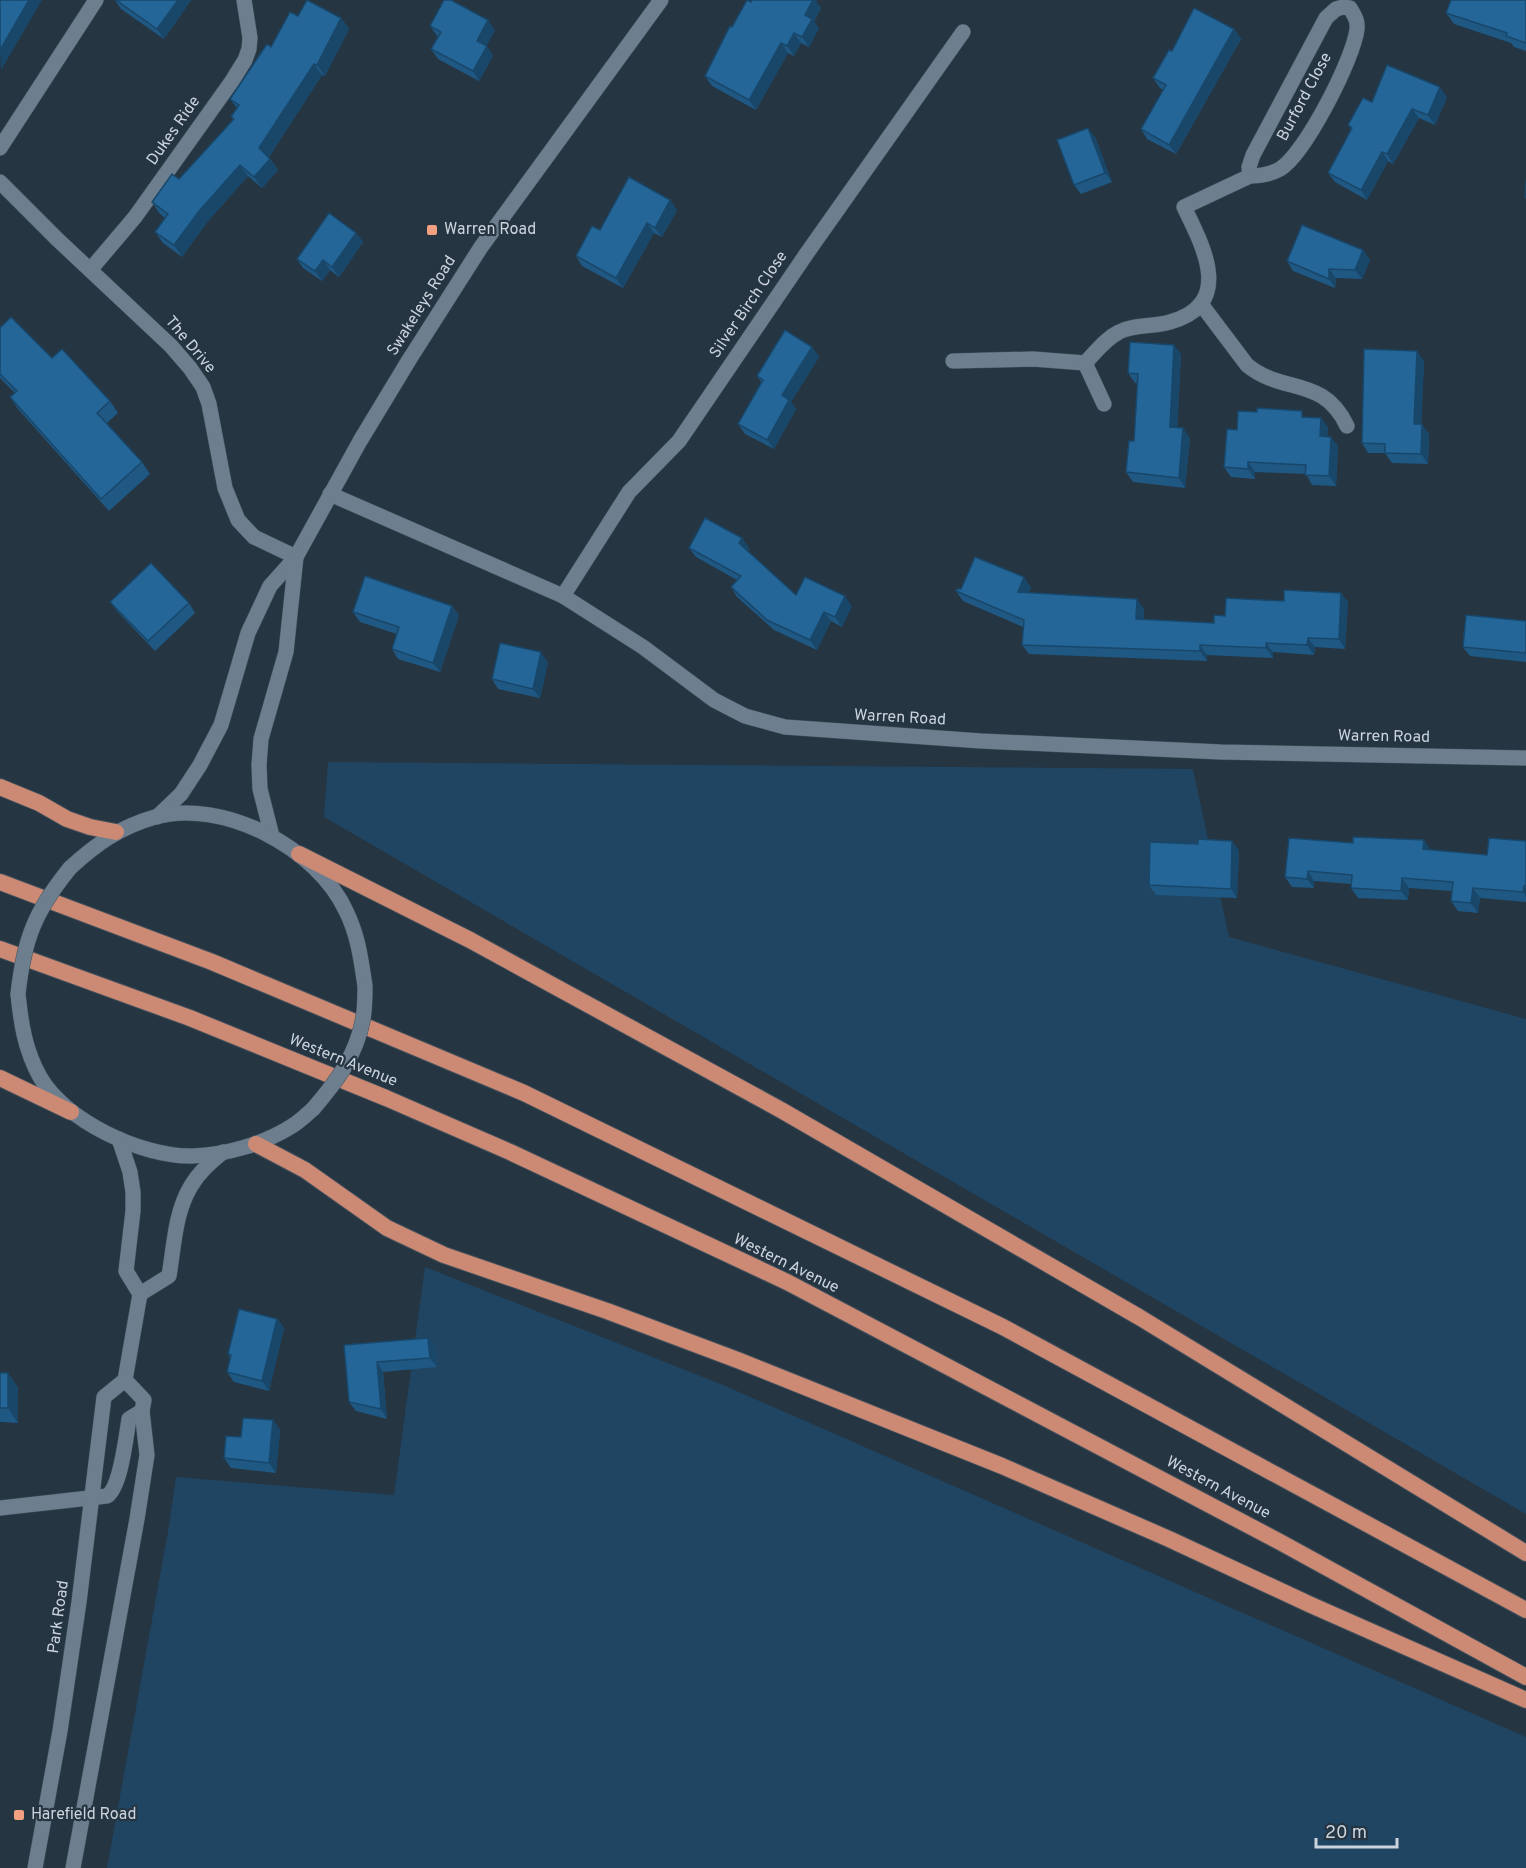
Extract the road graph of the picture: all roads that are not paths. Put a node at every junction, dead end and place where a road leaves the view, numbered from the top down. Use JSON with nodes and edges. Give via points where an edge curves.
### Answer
{"nodes":[{"id":1,"x":96,"y":0,"type":"edge"},
{"id":2,"x":244,"y":0,"type":"edge"},
{"id":3,"x":661,"y":0,"type":"edge"},
{"id":4,"x":1352,"y":4,"type":"edge"},
{"id":5,"x":963,"y":32,"type":"dead end"},
{"id":6,"x":0,"y":148,"type":"edge"},
{"id":7,"x":1250,"y":176,"type":"junction"},
{"id":8,"x":0,"y":182,"type":"edge"},
{"id":9,"x":91,"y":269,"type":"junction"},
{"id":10,"x":1201,"y":304,"type":"junction"},
{"id":11,"x":953,"y":361,"type":"dead end"},
{"id":12,"x":1085,"y":363,"type":"junction"},
{"id":13,"x":1104,"y":404,"type":"dead end"},
{"id":14,"x":1347,"y":426,"type":"dead end"},
{"id":15,"x":330,"y":494,"type":"junction"},
{"id":16,"x":296,"y":557,"type":"junction"},
{"id":17,"x":563,"y":596,"type":"junction"},
{"id":18,"x":1526,"y":758,"type":"edge"},
{"id":19,"x":0,"y":787,"type":"edge"},
{"id":20,"x":157,"y":817,"type":"junction"},
{"id":21,"x":116,"y":832,"type":"junction"},
{"id":22,"x":272,"y":836,"type":"junction"},
{"id":23,"x":299,"y":854,"type":"junction"},
{"id":24,"x":0,"y":882,"type":"edge"},
{"id":25,"x":0,"y":949,"type":"edge"},
{"id":26,"x":0,"y":1078,"type":"edge"},
{"id":27,"x":71,"y":1112,"type":"junction"},
{"id":28,"x":119,"y":1139,"type":"junction"},
{"id":29,"x":256,"y":1144,"type":"junction"},
{"id":30,"x":225,"y":1151,"type":"junction"},
{"id":31,"x":140,"y":1294,"type":"junction"},
{"id":32,"x":125,"y":1380,"type":"junction"},
{"id":33,"x":142,"y":1411,"type":"junction"},
{"id":34,"x":92,"y":1499,"type":"junction"},
{"id":35,"x":0,"y":1508,"type":"edge"},
{"id":36,"x":1526,"y":1553,"type":"edge"},
{"id":37,"x":1526,"y":1610,"type":"edge"},
{"id":38,"x":1526,"y":1677,"type":"edge"},
{"id":39,"x":1526,"y":1700,"type":"edge"},
{"id":40,"x":35,"y":1868,"type":"edge"},
{"id":41,"x":74,"y":1868,"type":"edge"}],
"edges":[{"from":1,"to":6,"type":"street"},
{"from":2,"to":9,"type":"street","name":"Dukes Ride","via":[[250,38],[245,60],[135,216]]},
{"from":3,"to":15,"type":"street","name":"Swakeleys Road","via":[[481,248],[390,390]]},
{"from":4,"to":7,"type":"street","name":"Burford Close","via":[[1336,9],[1326,18],[1253,155]]},
{"from":4,"to":7,"type":"street","name":"Burford Close","via":[[1357,26],[1355,39],[1310,134],[1282,168],[1268,175]]},
{"from":5,"to":17,"type":"street","name":"Silver Birch Close","via":[[679,441],[629,492]]},
{"from":7,"to":10,"type":"street","name":"Burford Close","via":[[1184,207],[1210,273]]},
{"from":8,"to":9,"type":"street","name":"The Drive"},
{"from":9,"to":16,"type":"street","name":"The Drive","via":[[171,346],[203,387],[214,423],[225,488],[238,520],[254,537]]},
{"from":10,"to":12,"type":"street","via":[[1187,316],[1171,322],[1122,330],[1108,338]]},
{"from":10,"to":14,"type":"street","via":[[1256,373],[1323,396],[1334,404]]},
{"from":11,"to":12,"type":"street","via":[[1033,359]]},
{"from":12,"to":13,"type":"street"},
{"from":15,"to":16,"type":"street","name":"Swakeleys Road"},
{"from":15,"to":17,"type":"street","name":"Warren Road"},
{"from":16,"to":20,"type":"street","name":"Swakeleys Road","via":[[270,586],[248,633],[221,725],[200,765],[181,794]]},
{"from":16,"to":22,"type":"street","name":"Swakeleys Road","via":[[286,652],[261,739],[260,789]]},
{"from":17,"to":18,"type":"street","name":"Warren Road","via":[[644,646],[714,700],[745,717],[785,728],[1221,752]]},
{"from":19,"to":21,"type":"highway","via":[[67,819]]},
{"from":20,"to":21,"type":"street"},
{"from":20,"to":22,"type":"street","via":[[188,813],[215,816]]},
{"from":21,"to":27,"type":"street","bridge":true,"via":[[93,847],[50,892],[22,958],[18,994],[29,1054],[41,1079]]},
{"from":22,"to":23,"type":"street"},
{"from":23,"to":29,"type":"street","bridge":true,"via":[[330,884],[346,910],[359,945],[365,986],[364,1018],[354,1051],[338,1081],[292,1126]]},
{"from":23,"to":36,"type":"highway","via":[[470,940],[801,1122],[1139,1317]]},
{"from":24,"to":37,"type":"highway","via":[[212,962],[524,1093],[1003,1327]]},
{"from":25,"to":38,"type":"highway","name":"Western Avenue","via":[[190,1018],[386,1098],[787,1282],[1280,1542]]},
{"from":26,"to":27,"type":"highway"},
{"from":27,"to":28,"type":"street"},
{"from":28,"to":30,"type":"street","via":[[156,1151],[192,1156]]},
{"from":28,"to":31,"type":"street","via":[[132,1192],[126,1271]]},
{"from":29,"to":30,"type":"street"},
{"from":29,"to":39,"type":"highway","via":[[305,1170],[387,1228],[444,1255],[607,1311],[1002,1466]]},
{"from":30,"to":31,"type":"street","via":[[204,1168],[190,1187],[180,1213],[169,1276]]},
{"from":31,"to":32,"type":"street"},
{"from":32,"to":33,"type":"street","via":[[144,1400]]},
{"from":32,"to":34,"type":"street","name":"Park Road","via":[[104,1397]]},
{"from":33,"to":34,"type":"street","via":[[129,1419],[113,1490],[107,1496]]},
{"from":33,"to":41,"type":"street","via":[[147,1455],[138,1519]]},
{"from":34,"to":35,"type":"street"},
{"from":34,"to":40,"type":"street","name":"Park Road","via":[[60,1731]]}]}
